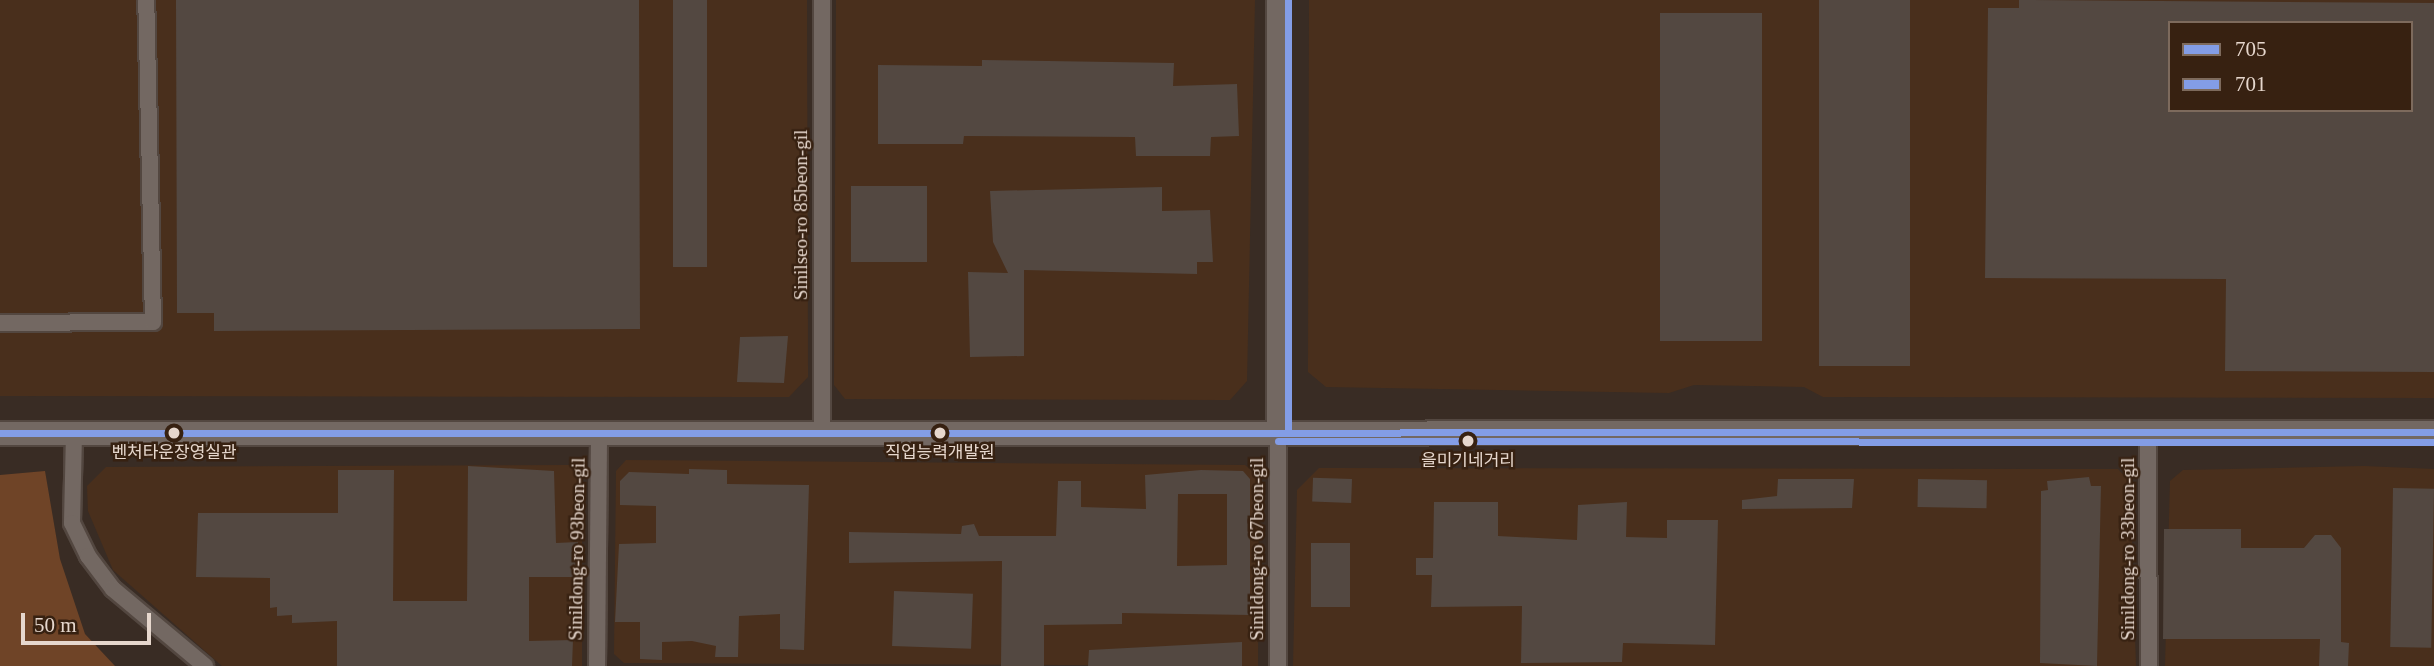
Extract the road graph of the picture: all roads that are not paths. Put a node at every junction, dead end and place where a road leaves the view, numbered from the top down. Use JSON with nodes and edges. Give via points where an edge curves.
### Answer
{"nodes":[{"id":1,"x":146,"y":0,"type":"edge"},
{"id":2,"x":821,"y":0,"type":"edge"},
{"id":3,"x":1278,"y":0,"type":"edge"},
{"id":4,"x":0,"y":323,"type":"edge"},
{"id":5,"x":822,"y":430,"type":"junction"},
{"id":6,"x":1278,"y":431,"type":"junction"},
{"id":7,"x":599,"y":432,"type":"junction"},
{"id":8,"x":2148,"y":432,"type":"junction"},
{"id":9,"x":2434,"y":432,"type":"edge"},
{"id":10,"x":0,"y":433,"type":"edge"},
{"id":11,"x":74,"y":434,"type":"junction"},
{"id":12,"x":205,"y":666,"type":"edge"},
{"id":13,"x":597,"y":666,"type":"edge"},
{"id":14,"x":1278,"y":666,"type":"edge"},
{"id":15,"x":2149,"y":666,"type":"edge"}],
"edges":[{"from":1,"to":4,"type":"street","via":[[153,322]]},
{"from":2,"to":5,"type":"street","name":"Sinilseo-ro 85beon-gil"},
{"from":3,"to":6,"type":"main road"},
{"from":5,"to":6,"type":"main road"},
{"from":5,"to":7,"type":"main road"},
{"from":6,"to":8,"type":"main road"},
{"from":6,"to":14,"type":"street","name":"Sinildong-ro 67beon-gil"},
{"from":7,"to":11,"type":"main road"},
{"from":7,"to":13,"type":"street","name":"Sinildong-ro 93beon-gil"},
{"from":8,"to":9,"type":"main road"},
{"from":8,"to":15,"type":"street","name":"Sinildong-ro 33beon-gil"},
{"from":10,"to":11,"type":"main road"},
{"from":11,"to":12,"type":"street","via":[[72,523],[88,556],[113,589]]}]}
